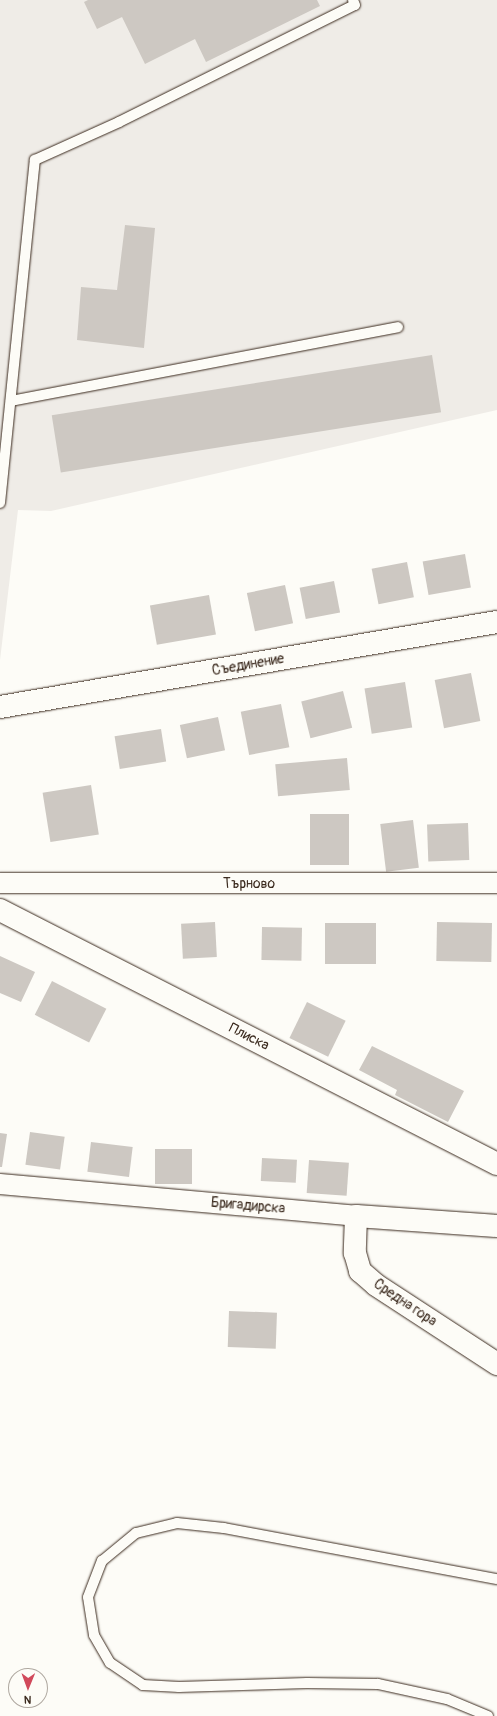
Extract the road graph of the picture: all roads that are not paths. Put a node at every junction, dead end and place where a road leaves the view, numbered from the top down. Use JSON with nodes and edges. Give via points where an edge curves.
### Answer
{"nodes":[{"id":1,"x":353,"y":0,"type":"edge"},
{"id":2,"x":398,"y":327,"type":"dead end"},
{"id":3,"x":12,"y":401,"type":"junction"},
{"id":4,"x":0,"y":503,"type":"edge"},
{"id":5,"x":497,"y":622,"type":"edge"},
{"id":6,"x":0,"y":707,"type":"edge"},
{"id":7,"x":0,"y":883,"type":"edge"},
{"id":8,"x":497,"y":883,"type":"edge"},
{"id":9,"x":0,"y":910,"type":"edge"},
{"id":10,"x":497,"y":1164,"type":"edge"},
{"id":11,"x":0,"y":1184,"type":"edge"},
{"id":12,"x":356,"y":1216,"type":"junction"},
{"id":13,"x":497,"y":1226,"type":"edge"},
{"id":14,"x":497,"y":1364,"type":"edge"},
{"id":15,"x":497,"y":1579,"type":"edge"},
{"id":16,"x":488,"y":1716,"type":"edge"}],
"edges":[{"from":1,"to":3,"type":"lane","via":[[356,5],[119,122],[35,160]]},
{"from":2,"to":3,"type":"lane"},
{"from":3,"to":4,"type":"lane"},
{"from":5,"to":6,"type":"street","name":"Съединение"},
{"from":7,"to":8,"type":"street","name":"Търново"},
{"from":9,"to":10,"type":"street","name":"Плиска"},
{"from":11,"to":12,"type":"street","name":"Бригадирска"},
{"from":12,"to":13,"type":"street","name":"Бригадирска"},
{"from":12,"to":14,"type":"street","name":"Средна гора","via":[[355,1253],[360,1271],[376,1285]]},
{"from":15,"to":16,"type":"lane","via":[[224,1528],[177,1523],[136,1533],[102,1561],[88,1597],[94,1635],[110,1663],[143,1685],[179,1687],[307,1683],[378,1684],[447,1699]]}]}
